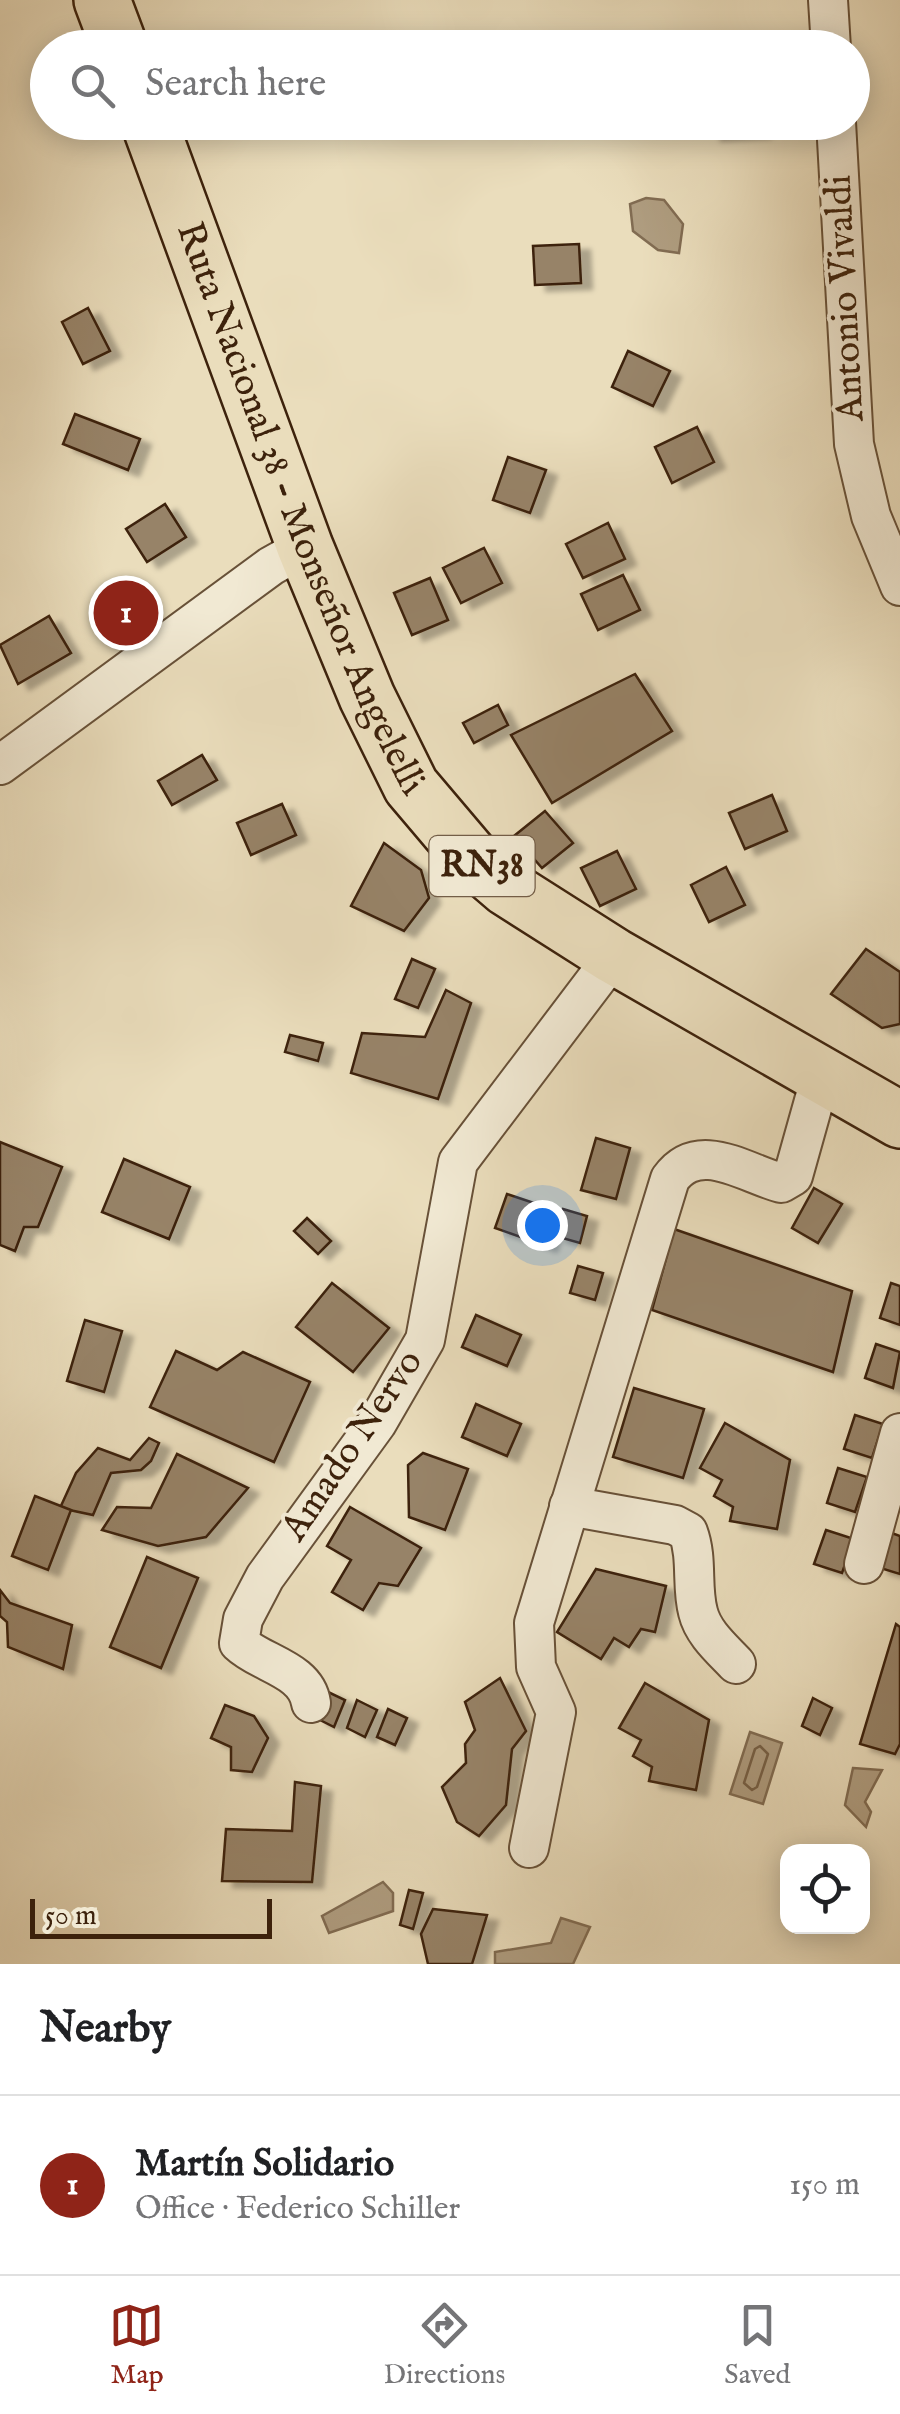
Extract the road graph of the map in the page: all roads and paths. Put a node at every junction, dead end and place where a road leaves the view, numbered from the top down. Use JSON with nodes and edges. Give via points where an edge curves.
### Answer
{"nodes":[{"id":1,"x":102,"y":0,"type":"edge"},
{"id":2,"x":828,"y":0,"type":"edge"},
{"id":3,"x":113,"y":30,"type":"edge"},
{"id":4,"x":830,"y":30,"type":"edge"},
{"id":5,"x":155,"y":140,"type":"edge"},
{"id":6,"x":837,"y":140,"type":"edge"},
{"id":7,"x":305,"y":547,"type":"junction"},
{"id":8,"x":900,"y":586,"type":"edge"},
{"id":9,"x":0,"y":765,"type":"edge"},
{"id":10,"x":614,"y":956,"type":"junction"},
{"id":11,"x":808,"y":1069,"type":"junction"},
{"id":12,"x":900,"y":1094,"type":"edge"},
{"id":13,"x":900,"y":1120,"type":"edge"},
{"id":14,"x":900,"y":1433,"type":"edge"},
{"id":15,"x":570,"y":1506,"type":"junction"},
{"id":16,"x":864,"y":1564,"type":"dead end"},
{"id":17,"x":736,"y":1664,"type":"dead end"},
{"id":18,"x":311,"y":1704,"type":"dead end"},
{"id":19,"x":529,"y":1848,"type":"dead end"}],
"edges":[{"from":1,"to":3,"type":"main road"},
{"from":2,"to":4,"type":"street"},
{"from":5,"to":7,"type":"main road","name":"Ruta Nacional 38 - Monseñor Angelelli","number":"RN38"},
{"from":6,"to":8,"type":"street","name":"Antonio Vivaldi","via":[[854,444],[871,516]]},
{"from":7,"to":9,"type":"street"},
{"from":7,"to":10,"type":"main road","name":"Ruta Nacional 38 - Monseñor Angelelli","number":"RN38","via":[[411,786],[462,848],[507,888]]},
{"from":10,"to":11,"type":"main road","name":"Ruta Nacional 38 - Monseñor Angelelli","number":"RN38"},
{"from":10,"to":18,"type":"street","name":"Amado Nervo","via":[[458,1162],[425,1340],[377,1423],[265,1577],[243,1619],[238,1643],[294,1675]]},
{"from":11,"to":12,"type":"street"},
{"from":11,"to":13,"type":"main road","name":"Ruta Nacional 38 - Monseñor Angelelli","number":"RN38"},
{"from":11,"to":15,"type":"street","via":[[793,1176],[782,1184],[694,1159],[670,1179]]},
{"from":14,"to":16,"type":"street"},
{"from":15,"to":17,"type":"street","via":[[688,1532],[698,1612]]},
{"from":15,"to":19,"type":"street","via":[[534,1623],[536,1667],[556,1712]]}]}
